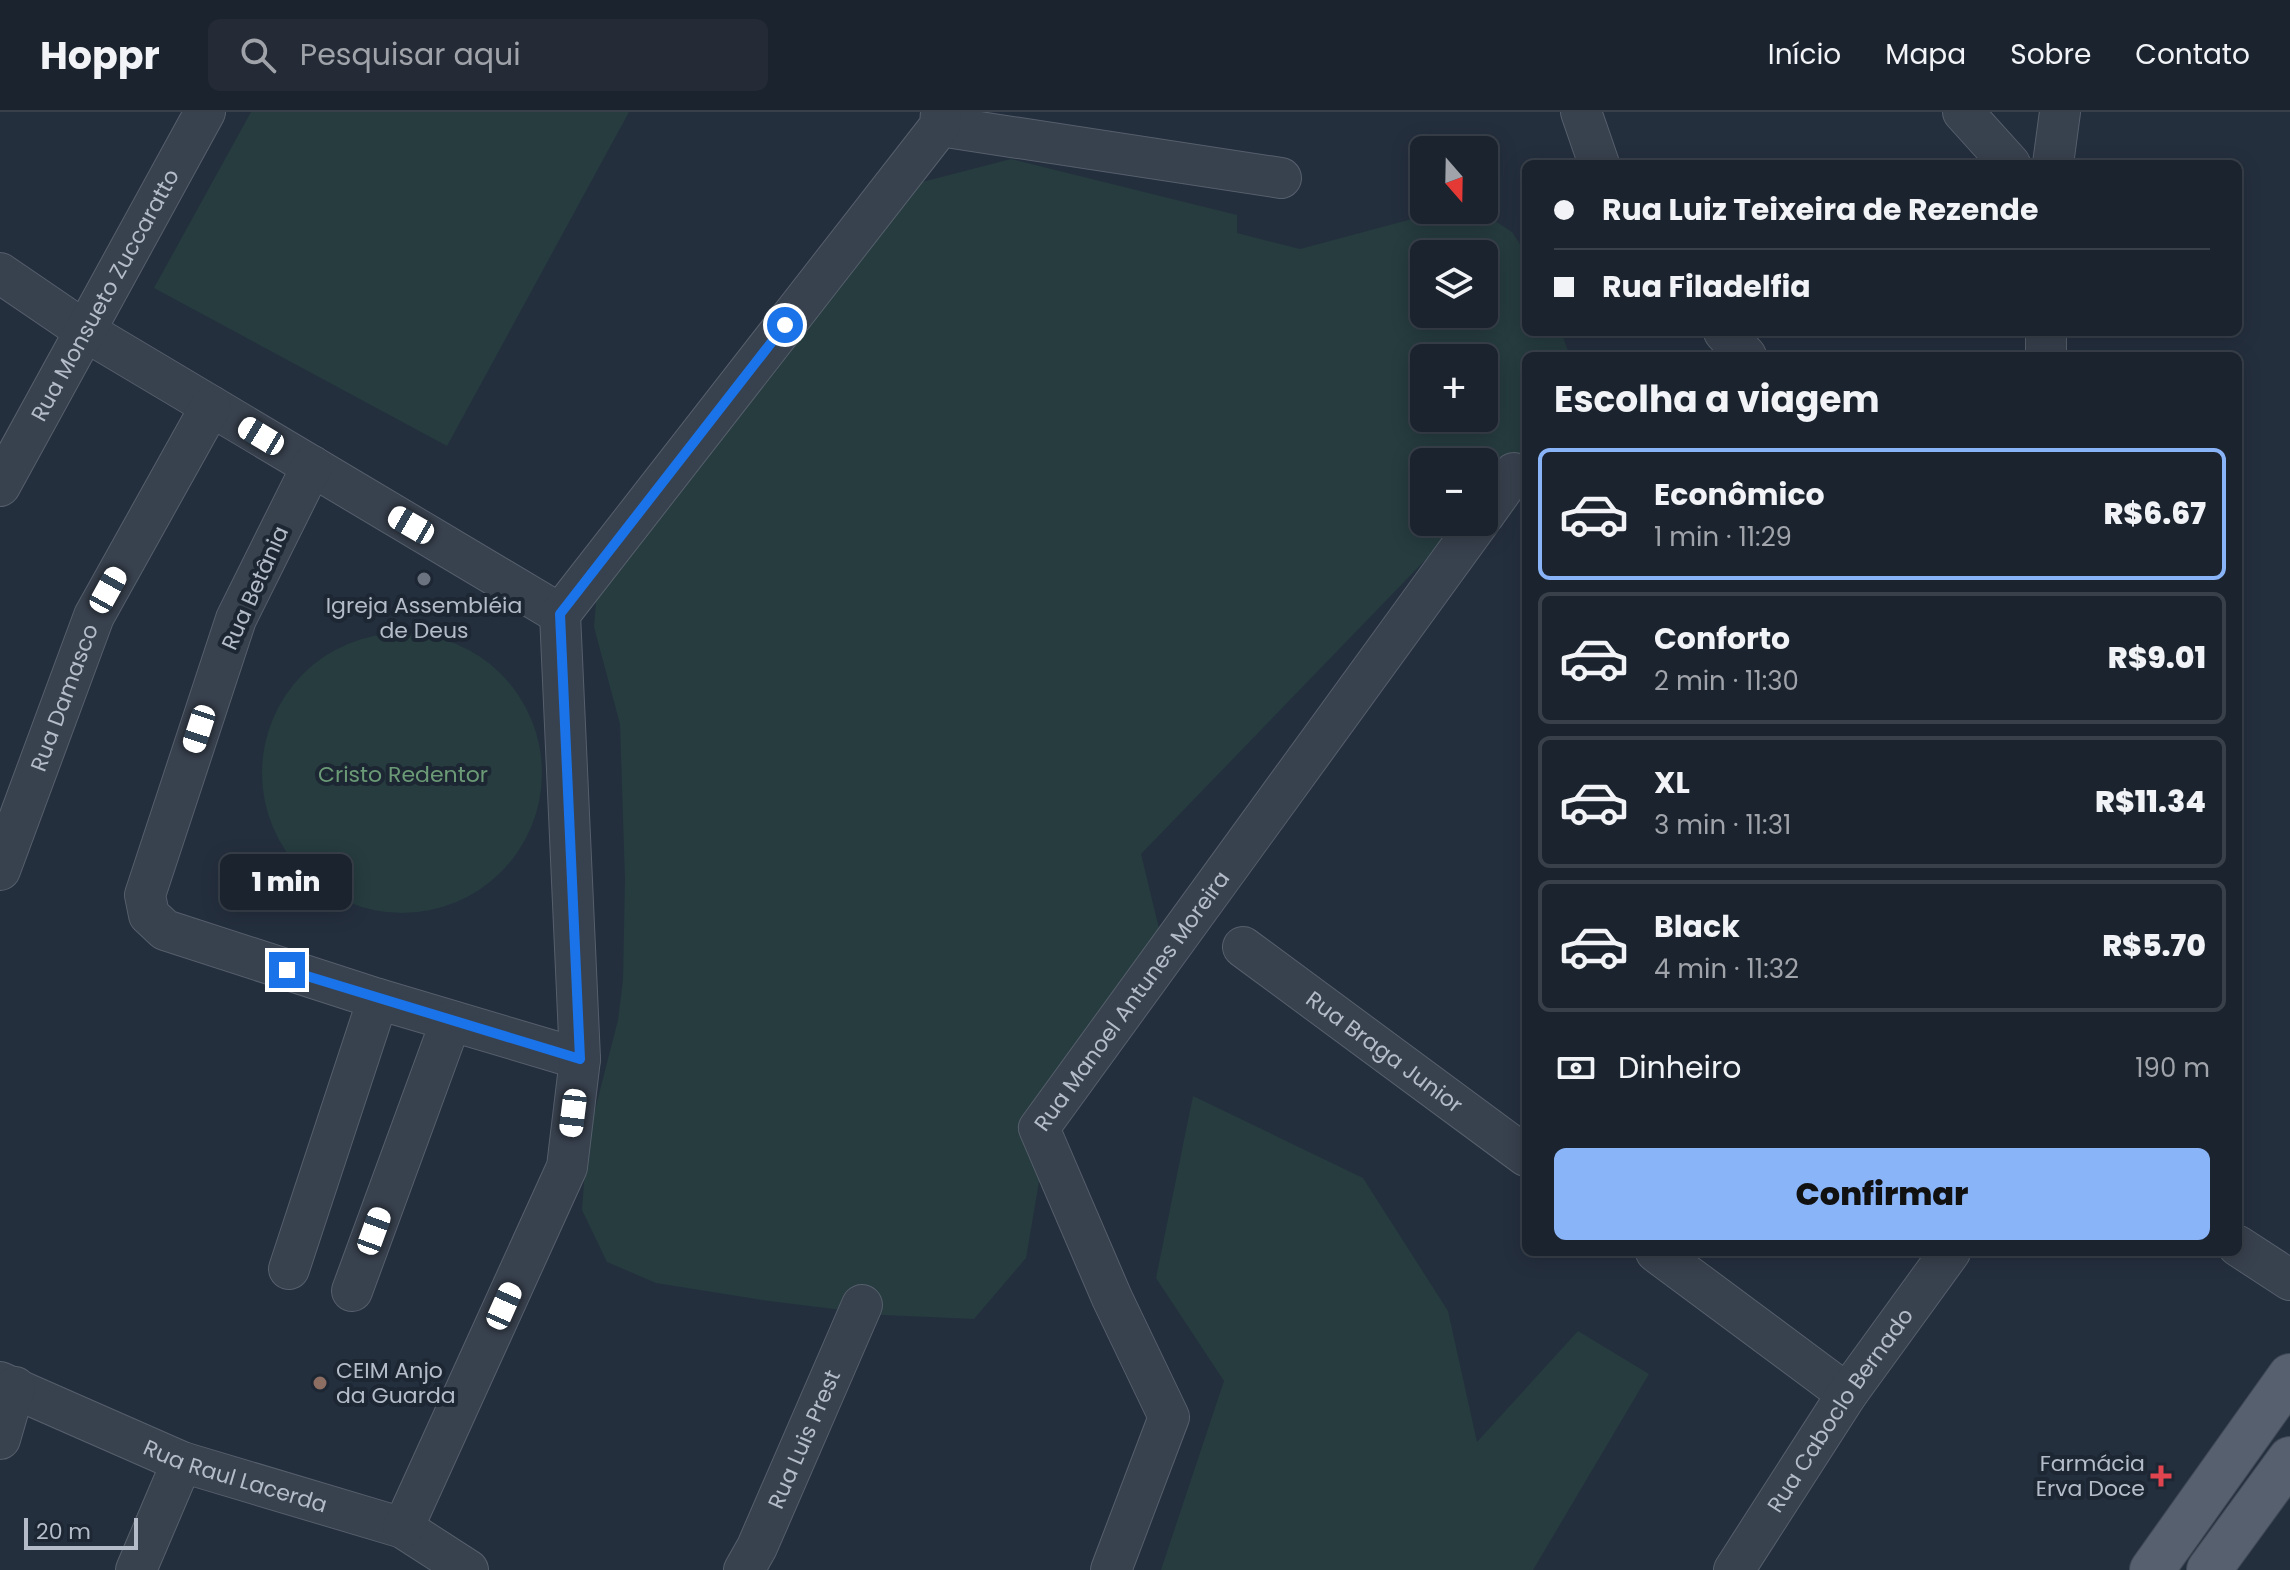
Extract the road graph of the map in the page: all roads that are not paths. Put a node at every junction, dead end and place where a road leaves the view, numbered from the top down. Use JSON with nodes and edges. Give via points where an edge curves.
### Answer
{"nodes":[{"id":1,"x":205,"y":112,"type":"edge"},
{"id":2,"x":1581,"y":112,"type":"edge"},
{"id":3,"x":1963,"y":112,"type":"edge"},
{"id":4,"x":2060,"y":112,"type":"edge"},
{"id":5,"x":941,"y":119,"type":"edge"},
{"id":6,"x":1598,"y":160,"type":"edge"},
{"id":7,"x":2006,"y":160,"type":"edge"},
{"id":8,"x":2054,"y":160,"type":"edge"},
{"id":9,"x":1281,"y":178,"type":"dead end"},
{"id":10,"x":0,"y":273,"type":"edge"},
{"id":11,"x":85,"y":331,"type":"junction"},
{"id":12,"x":1728,"y":336,"type":"edge"},
{"id":13,"x":1742,"y":352,"type":"edge"},
{"id":14,"x":211,"y":406,"type":"junction"},
{"id":15,"x":312,"y":466,"type":"junction"},
{"id":16,"x":1522,"y":476,"type":"edge"},
{"id":17,"x":2,"y":486,"type":"edge"},
{"id":18,"x":1498,"y":495,"type":"edge"},
{"id":19,"x":1469,"y":536,"type":"edge"},
{"id":20,"x":560,"y":614,"type":"junction"},
{"id":21,"x":0,"y":870,"type":"edge"},
{"id":22,"x":1243,"y":947,"type":"dead end"},
{"id":23,"x":378,"y":999,"type":"junction"},
{"id":24,"x":451,"y":1021,"type":"junction"},
{"id":25,"x":580,"y":1059,"type":"junction"},
{"id":26,"x":1522,"y":1153,"type":"edge"},
{"id":27,"x":2242,"y":1249,"type":"edge"},
{"id":28,"x":1661,"y":1256,"type":"edge"},
{"id":29,"x":1947,"y":1256,"type":"edge"},
{"id":30,"x":289,"y":1269,"type":"dead end"},
{"id":31,"x":2290,"y":1280,"type":"edge"},
{"id":32,"x":352,"y":1291,"type":"dead end"},
{"id":33,"x":862,"y":1305,"type":"dead end"},
{"id":34,"x":2290,"y":1376,"type":"edge"},
{"id":35,"x":8,"y":1384,"type":"edge"},
{"id":36,"x":1847,"y":1394,"type":"junction"},
{"id":37,"x":0,"y":1439,"type":"edge"},
{"id":38,"x":2290,"y":1459,"type":"edge"},
{"id":39,"x":182,"y":1462,"type":"junction"},
{"id":40,"x":403,"y":1528,"type":"junction"},
{"id":41,"x":136,"y":1570,"type":"edge"},
{"id":42,"x":468,"y":1570,"type":"edge"},
{"id":43,"x":744,"y":1570,"type":"edge"},
{"id":44,"x":1111,"y":1570,"type":"edge"},
{"id":45,"x":1734,"y":1570,"type":"edge"},
{"id":46,"x":2152,"y":1570,"type":"edge"},
{"id":47,"x":2209,"y":1570,"type":"edge"}],
"edges":[{"from":1,"to":11,"type":"street","name":"Rua Monsueto Zuccaratto"},
{"from":2,"to":6,"type":"street"},
{"from":3,"to":7,"type":"street"},
{"from":4,"to":8,"type":"street"},
{"from":5,"to":9,"type":"street"},
{"from":5,"to":20,"type":"street"},
{"from":10,"to":11,"type":"street"},
{"from":11,"to":14,"type":"street"},
{"from":11,"to":17,"type":"street","name":"Rua Monsueto Zuccaratto"},
{"from":12,"to":13,"type":"street"},
{"from":14,"to":15,"type":"street"},
{"from":14,"to":21,"type":"street","name":"Rua Damasco","via":[[94,616]]},
{"from":15,"to":20,"type":"street"},
{"from":15,"to":23,"type":"street","name":"Rua Betânia","via":[[236,619],[145,895],[149,915],[165,930]]},
{"from":16,"to":18,"type":"street","via":[[1514,473]]},
{"from":19,"to":44,"type":"street","name":"Rua Manoel Antunes Moreira","via":[[1039,1128],[1169,1417]]},
{"from":20,"to":25,"type":"street"},
{"from":22,"to":26,"type":"street","name":"Rua Braga Junior"},
{"from":23,"to":24,"type":"street"},
{"from":23,"to":30,"type":"street"},
{"from":24,"to":25,"type":"street"},
{"from":24,"to":32,"type":"street"},
{"from":25,"to":40,"type":"street","via":[[567,1167]]},
{"from":27,"to":31,"type":"street"},
{"from":28,"to":36,"type":"street"},
{"from":29,"to":36,"type":"street","name":"Rua Caboclo Bernado"},
{"from":33,"to":43,"type":"street","name":"Rua Luis Prest"},
{"from":34,"to":46,"type":"main road"},
{"from":35,"to":37,"type":"street"},
{"from":35,"to":39,"type":"street","name":"Rua Raul Lacerda"},
{"from":36,"to":45,"type":"street","name":"Rua Caboclo Bernado"},
{"from":38,"to":47,"type":"main road"},
{"from":39,"to":40,"type":"street","name":"Rua Raul Lacerda"},
{"from":39,"to":41,"type":"street"},
{"from":40,"to":42,"type":"street","name":"Rua Raul Lacerda"}]}
